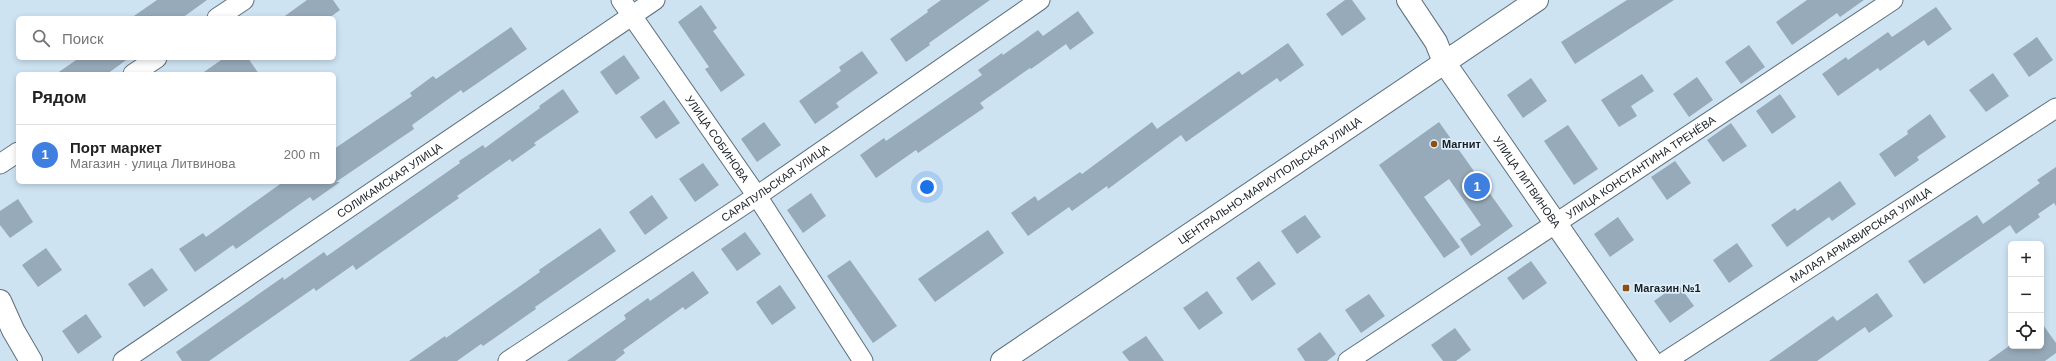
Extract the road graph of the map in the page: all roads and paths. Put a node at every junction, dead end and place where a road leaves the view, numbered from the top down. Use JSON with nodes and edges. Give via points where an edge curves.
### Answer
{"nodes":[{"id":1,"x":244,"y":0,"type":"edge"},
{"id":2,"x":621,"y":0,"type":"edge"},
{"id":3,"x":655,"y":0,"type":"edge"},
{"id":4,"x":1040,"y":0,"type":"edge"},
{"id":5,"x":1408,"y":0,"type":"edge"},
{"id":6,"x":1537,"y":0,"type":"edge"},
{"id":7,"x":1893,"y":0,"type":"edge"},
{"id":8,"x":220,"y":16,"type":"edge"},
{"id":9,"x":632,"y":16,"type":"junction"},
{"id":10,"x":154,"y":60,"type":"edge"},
{"id":11,"x":1444,"y":62,"type":"junction"},
{"id":12,"x":136,"y":72,"type":"edge"},
{"id":13,"x":2056,"y":108,"type":"edge"},
{"id":14,"x":16,"y":153,"type":"edge"},
{"id":15,"x":0,"y":164,"type":"edge"},
{"id":16,"x":757,"y":196,"type":"junction"},
{"id":17,"x":1556,"y":223,"type":"junction"},
{"id":18,"x":0,"y":301,"type":"edge"},
{"id":19,"x":32,"y":361,"type":"edge"},
{"id":20,"x":123,"y":361,"type":"edge"},
{"id":21,"x":508,"y":361,"type":"edge"},
{"id":22,"x":863,"y":361,"type":"edge"},
{"id":23,"x":1002,"y":361,"type":"edge"},
{"id":24,"x":1348,"y":361,"type":"edge"},
{"id":25,"x":1650,"y":361,"type":"edge"},
{"id":26,"x":1666,"y":361,"type":"edge"}],
"edges":[{"from":1,"to":8,"type":"street"},
{"from":2,"to":9,"type":"street","name":"УЛИЦА СОБИНОВА"},
{"from":3,"to":9,"type":"street","name":"СОЛИКАМСКАЯ УЛИЦА"},
{"from":4,"to":16,"type":"street","name":"САРАПУЛЬСКАЯ УЛИЦА"},
{"from":5,"to":11,"type":"street","name":"УЛИЦА ЛИТВИНОВА","via":[[1436,42]]},
{"from":6,"to":11,"type":"street","name":"ЦЕНТРАЛЬНО-МАРИУПОЛЬСКАЯ УЛИЦА"},
{"from":7,"to":17,"type":"street","name":"УЛИЦА КОНСТАНТИНА ТРЕНЁВА"},
{"from":9,"to":16,"type":"street","name":"УЛИЦА СОБИНОВА"},
{"from":9,"to":20,"type":"street","name":"СОЛИКАМСКАЯ УЛИЦА"},
{"from":10,"to":12,"type":"street"},
{"from":11,"to":17,"type":"street","name":"УЛИЦА ЛИТВИНОВА"},
{"from":11,"to":23,"type":"street","name":"ЦЕНТРАЛЬНО-МАРИУПОЛЬСКАЯ УЛИЦА"},
{"from":13,"to":26,"type":"street","name":"МАЛАЯ АРМАВИРСКАЯ УЛИЦА"},
{"from":14,"to":15,"type":"street"},
{"from":16,"to":21,"type":"street","name":"САРАПУЛЬСКАЯ УЛИЦА"},
{"from":16,"to":22,"type":"street","name":"УЛИЦА СОБИНОВА"},
{"from":17,"to":24,"type":"street","name":"УЛИЦА КОНСТАНТИНА ТРЕНЁВА"},
{"from":17,"to":25,"type":"street","name":"УЛИЦА ЛИТВИНОВА"},
{"from":18,"to":19,"type":"street","via":[[13,330]]}]}
